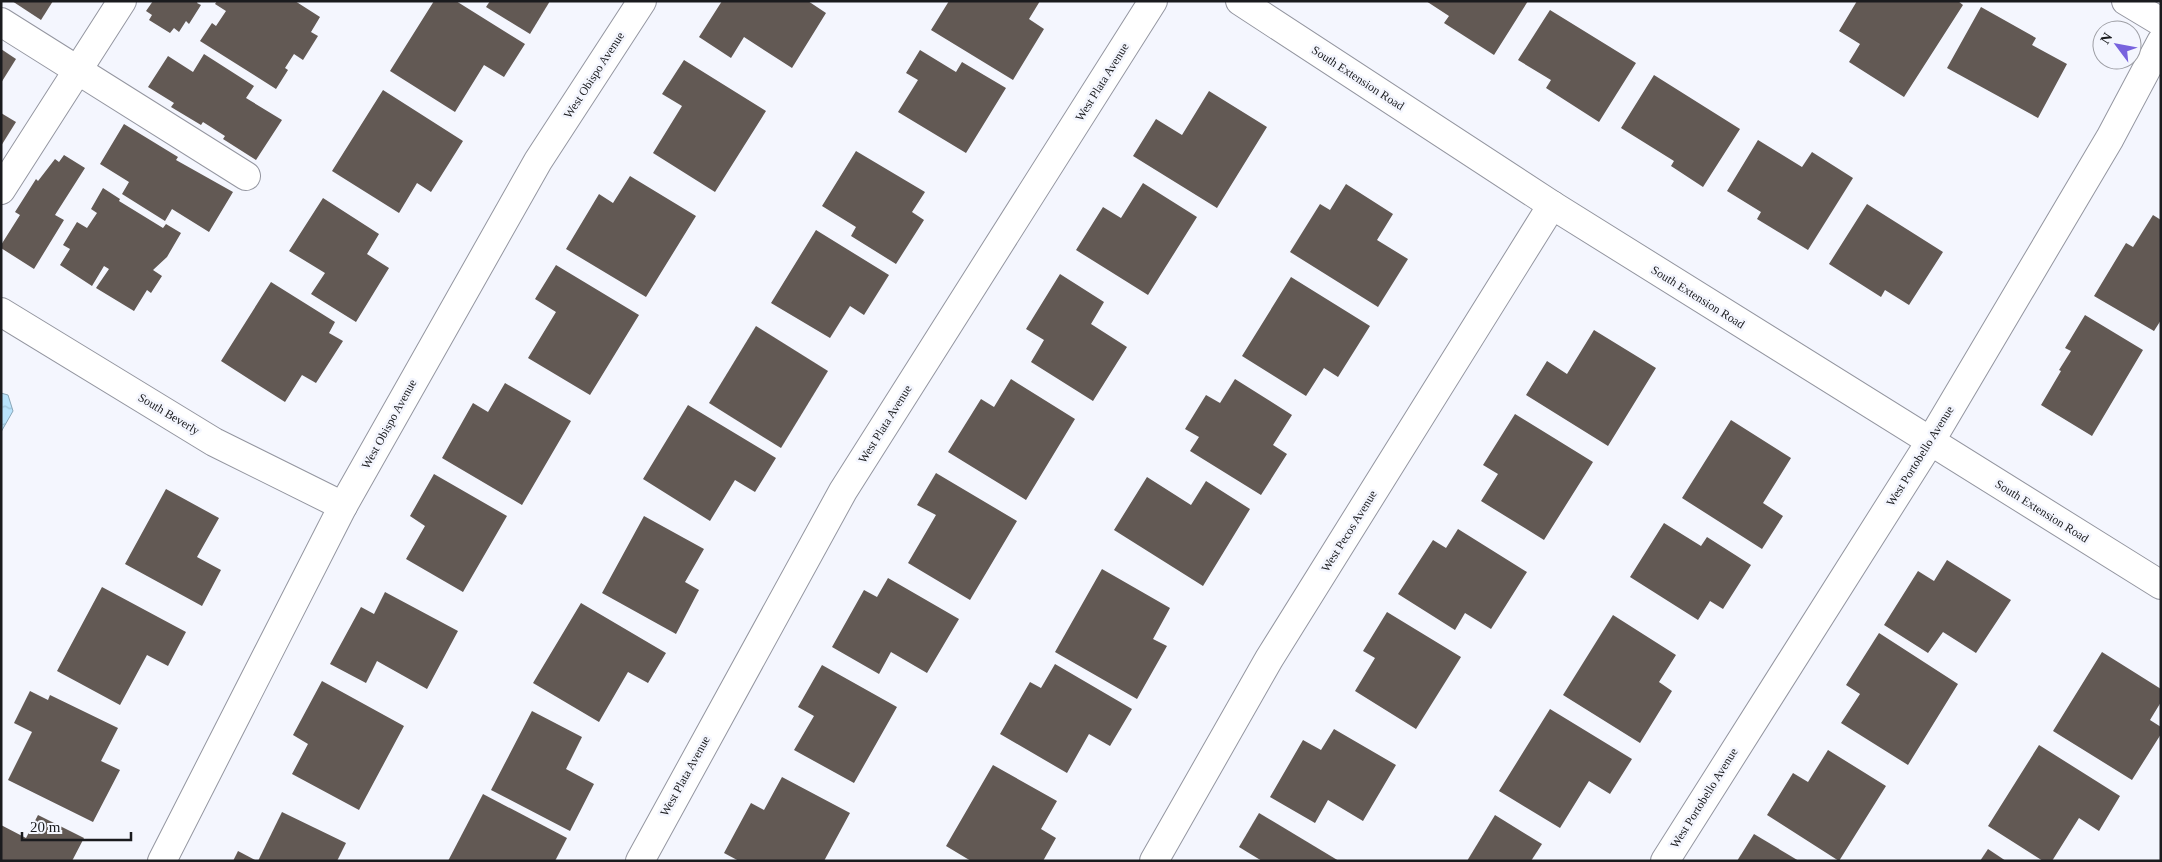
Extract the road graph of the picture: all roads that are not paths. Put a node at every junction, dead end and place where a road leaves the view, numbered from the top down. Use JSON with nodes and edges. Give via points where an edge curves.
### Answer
{"nodes":[{"id":1,"x":122,"y":1,"type":"edge"},
{"id":2,"x":642,"y":1,"type":"edge"},
{"id":3,"x":1153,"y":1,"type":"edge"},
{"id":4,"x":1240,"y":1,"type":"edge"},
{"id":5,"x":2126,"y":1,"type":"edge"},
{"id":6,"x":1,"y":22,"type":"edge"},
{"id":7,"x":2161,"y":22,"type":"edge"},
{"id":8,"x":2161,"y":42,"type":"edge"},
{"id":9,"x":78,"y":70,"type":"junction"},
{"id":10,"x":246,"y":176,"type":"dead end"},
{"id":11,"x":1,"y":190,"type":"edge"},
{"id":12,"x":1552,"y":205,"type":"junction"},
{"id":13,"x":1,"y":312,"type":"edge"},
{"id":14,"x":1930,"y":442,"type":"junction"},
{"id":15,"x":343,"y":506,"type":"junction"},
{"id":16,"x":2161,"y":585,"type":"edge"},
{"id":17,"x":162,"y":861,"type":"edge"},
{"id":18,"x":640,"y":861,"type":"edge"},
{"id":19,"x":1154,"y":861,"type":"edge"},
{"id":20,"x":1665,"y":861,"type":"edge"}],
"edges":[{"from":1,"to":9,"type":"street"},
{"from":2,"to":15,"type":"street","name":"West Obispo Avenue","via":[[538,161]]},
{"from":3,"to":18,"type":"street","name":"West Plata Avenue","via":[[843,490]]},
{"from":4,"to":12,"type":"street","name":"South Extension Road"},
{"from":5,"to":7,"type":"street"},
{"from":6,"to":9,"type":"street"},
{"from":8,"to":14,"type":"street","name":"West Portobello Avenue","via":[[2110,138]]},
{"from":9,"to":10,"type":"street"},
{"from":9,"to":11,"type":"street"},
{"from":12,"to":14,"type":"street","name":"South Extension Road"},
{"from":12,"to":19,"type":"street","name":"West Pecos Avenue","via":[[1269,659]]},
{"from":13,"to":15,"type":"street","name":"South Beverly","via":[[214,442]]},
{"from":14,"to":16,"type":"street","name":"South Extension Road"},
{"from":14,"to":20,"type":"street","name":"West Portobello Avenue"},
{"from":15,"to":17,"type":"street","name":"West Obispo Avenue"}]}
